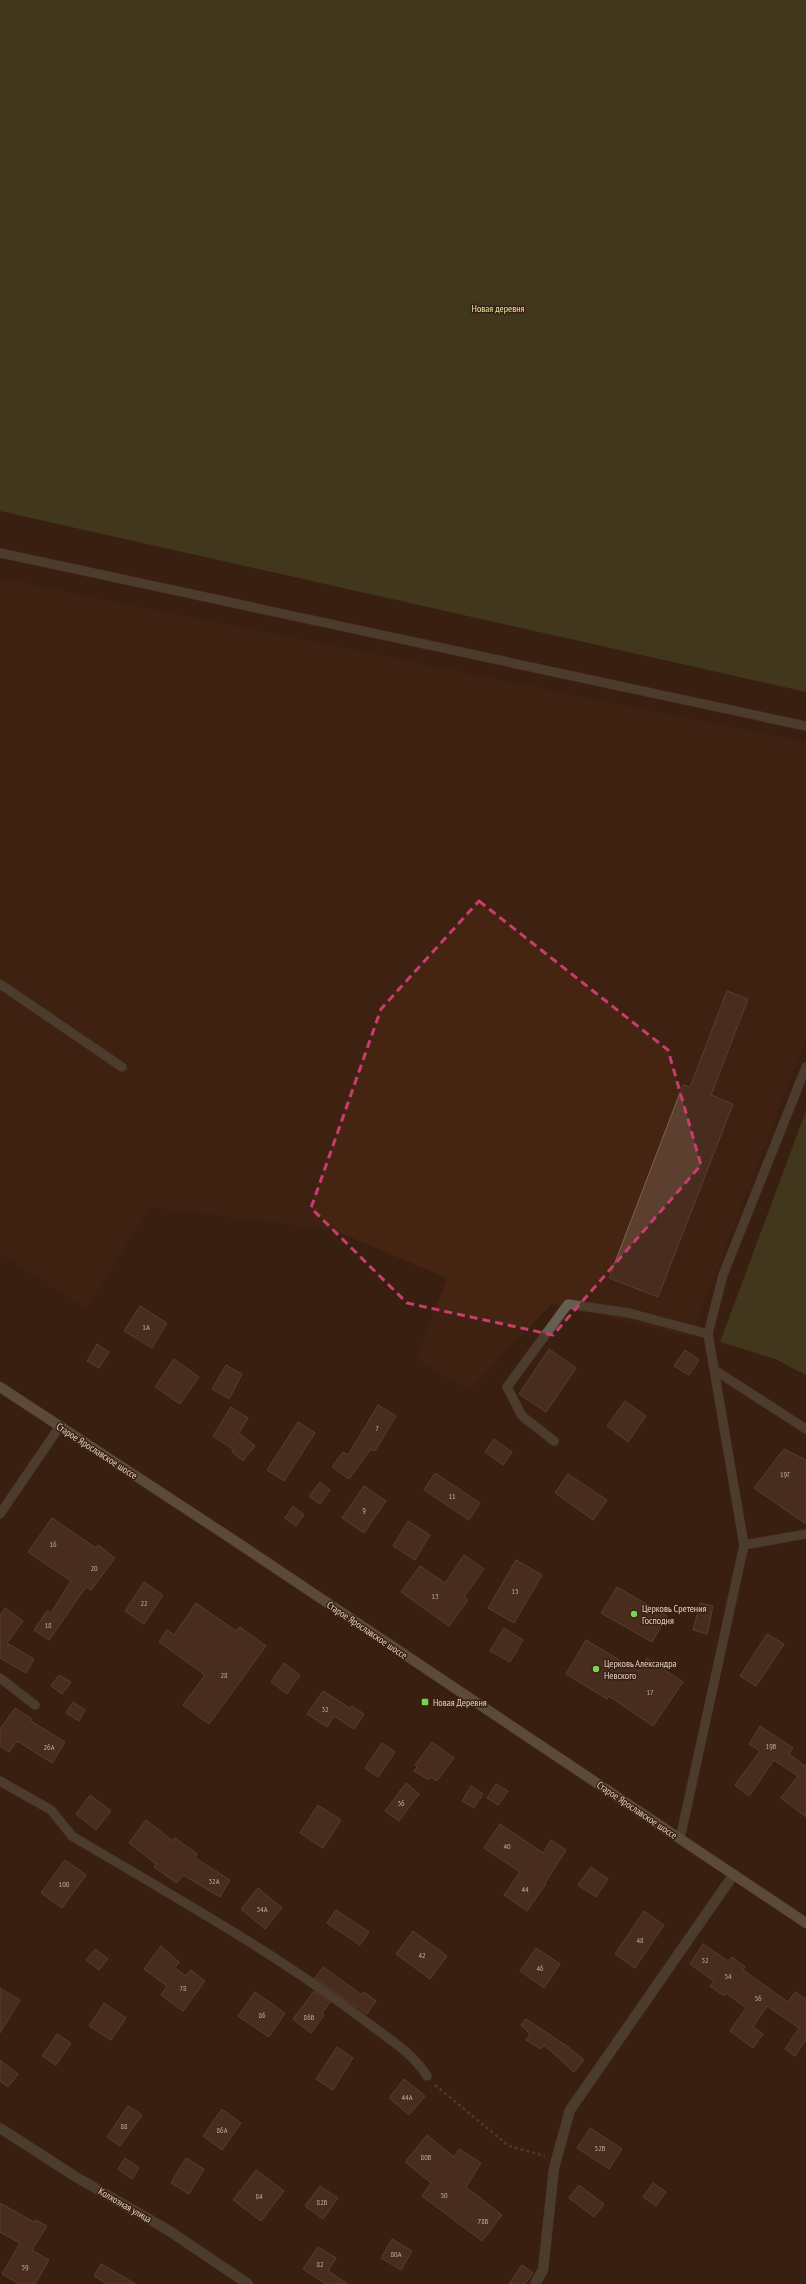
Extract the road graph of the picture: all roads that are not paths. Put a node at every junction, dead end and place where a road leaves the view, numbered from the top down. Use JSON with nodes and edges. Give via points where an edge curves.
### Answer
{"nodes":[{"id":1,"x":0,"y":554,"type":"edge"},
{"id":2,"x":806,"y":726,"type":"edge"},
{"id":3,"x":0,"y":984,"type":"edge"},
{"id":4,"x":122,"y":1067,"type":"dead end"},
{"id":5,"x":806,"y":1067,"type":"edge"},
{"id":6,"x":708,"y":1334,"type":"junction"},
{"id":7,"x":716,"y":1371,"type":"junction"},
{"id":8,"x":0,"y":1387,"type":"edge"},
{"id":9,"x":60,"y":1426,"type":"junction"},
{"id":10,"x":806,"y":1429,"type":"edge"},
{"id":11,"x":554,"y":1441,"type":"dead end"},
{"id":12,"x":0,"y":1514,"type":"edge"},
{"id":13,"x":806,"y":1534,"type":"edge"},
{"id":14,"x":744,"y":1545,"type":"junction"},
{"id":15,"x":0,"y":1678,"type":"edge"},
{"id":16,"x":35,"y":1705,"type":"dead end"},
{"id":17,"x":0,"y":1781,"type":"edge"},
{"id":18,"x":680,"y":1839,"type":"junction"},
{"id":19,"x":734,"y":1874,"type":"junction"},
{"id":20,"x":806,"y":1923,"type":"edge"},
{"id":21,"x":427,"y":2076,"type":"road end"},
{"id":22,"x":0,"y":2128,"type":"edge"},
{"id":23,"x":248,"y":2284,"type":"edge"},
{"id":24,"x":535,"y":2284,"type":"edge"}],
"edges":[{"from":1,"to":2,"type":"lane"},
{"from":3,"to":4,"type":"lane"},
{"from":5,"to":6,"type":"lane","via":[[723,1275]]},
{"from":6,"to":7,"type":"lane"},
{"from":6,"to":11,"type":"lane","via":[[629,1312],[568,1304],[507,1387],[522,1416]]},
{"from":7,"to":10,"type":"lane"},
{"from":7,"to":14,"type":"lane"},
{"from":8,"to":9,"type":"main road","name":"Старое Ярославское шоссе"},
{"from":9,"to":12,"type":"lane"},
{"from":9,"to":18,"type":"main road","name":"Старое Ярославское шоссе","via":[[232,1538]]},
{"from":13,"to":14,"type":"lane"},
{"from":14,"to":18,"type":"lane"},
{"from":15,"to":16,"type":"lane"},
{"from":17,"to":21,"type":"lane","via":[[51,1810],[72,1836],[267,1953],[336,2000],[418,2062]]},
{"from":18,"to":19,"type":"main road","name":"Старое Ярославское шоссе"},
{"from":19,"to":20,"type":"main road","name":"Старое Ярославское шоссе"},
{"from":19,"to":24,"type":"street","via":[[570,2110],[557,2159],[543,2270]]},
{"from":22,"to":23,"type":"street","name":"Колхозная улица","via":[[76,2177],[168,2230]]}]}
